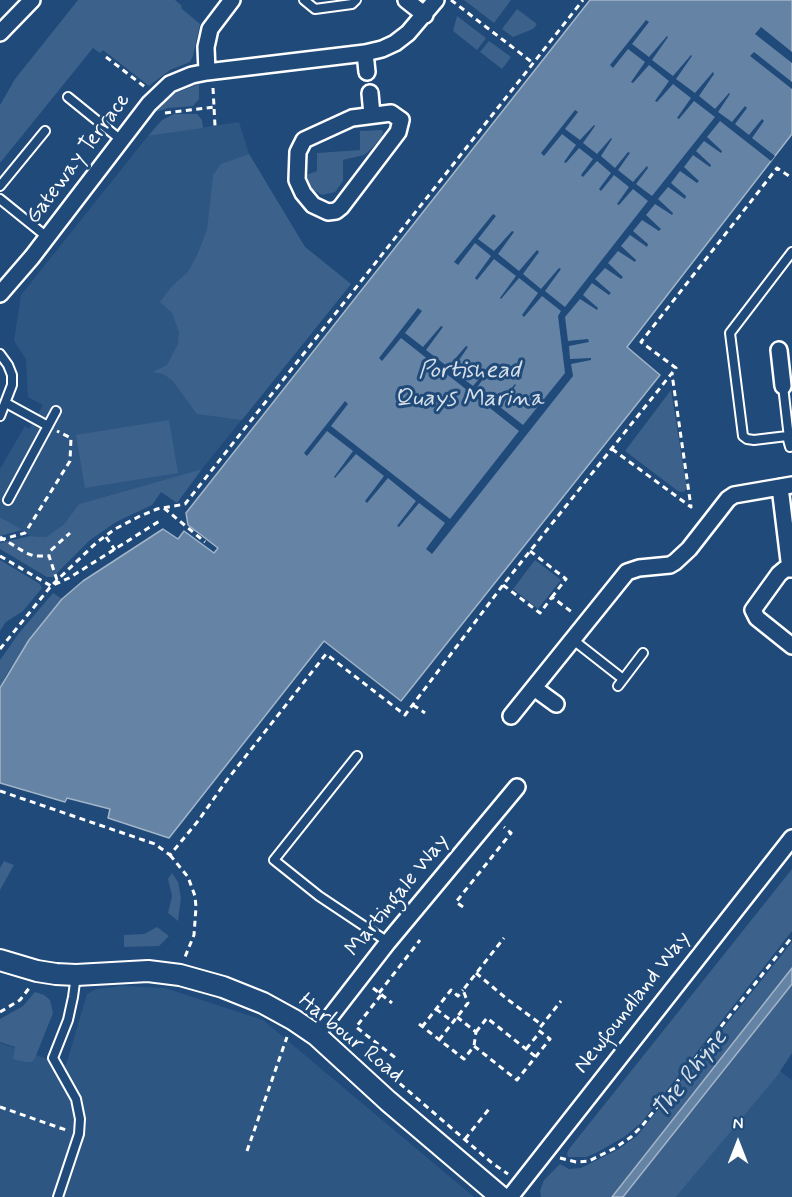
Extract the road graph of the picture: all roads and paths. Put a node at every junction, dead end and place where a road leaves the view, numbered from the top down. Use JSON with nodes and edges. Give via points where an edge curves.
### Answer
{"nodes":[{"id":1,"x":32,"y":0,"type":"edge"},
{"id":2,"x":232,"y":0,"type":"edge"},
{"id":3,"x":304,"y":0,"type":"edge"},
{"id":4,"x":356,"y":0,"type":"edge"},
{"id":5,"x":406,"y":0,"type":"edge"},
{"id":6,"x":436,"y":0,"type":"edge"},
{"id":7,"x":451,"y":0,"type":"edge"},
{"id":8,"x":583,"y":0,"type":"edge"},
{"id":9,"x":425,"y":15,"type":"junction"},
{"id":10,"x":0,"y":33,"type":"edge"},
{"id":11,"x":365,"y":54,"type":"junction"},
{"id":12,"x":106,"y":57,"type":"dead end"},
{"id":13,"x":533,"y":63,"type":"junction"},
{"id":14,"x":210,"y":72,"type":"junction"},
{"id":15,"x":367,"y":72,"type":"dead end"},
{"id":16,"x":370,"y":93,"type":"dead end"},
{"id":17,"x":156,"y":96,"type":"junction"},
{"id":18,"x":68,"y":97,"type":"dead end"},
{"id":19,"x":214,"y":107,"type":"junction"},
{"id":20,"x":372,"y":115,"type":"junction"},
{"id":21,"x":137,"y":120,"type":"junction"},
{"id":22,"x":215,"y":126,"type":"dead end"},
{"id":23,"x":45,"y":131,"type":"dead end"},
{"id":24,"x":122,"y":140,"type":"junction"},
{"id":25,"x":792,"y":178,"type":"edge"},
{"id":26,"x":0,"y":186,"type":"edge"},
{"id":27,"x":0,"y":199,"type":"edge"},
{"id":28,"x":47,"y":237,"type":"junction"},
{"id":29,"x":792,"y":252,"type":"edge"},
{"id":30,"x":0,"y":294,"type":"edge"},
{"id":31,"x":779,"y":350,"type":"dead end"},
{"id":32,"x":0,"y":354,"type":"edge"},
{"id":33,"x":787,"y":369,"type":"edge"},
{"id":34,"x":672,"y":374,"type":"junction"},
{"id":35,"x":783,"y":386,"type":"joint"},
{"id":36,"x":6,"y":403,"type":"junction"},
{"id":37,"x":56,"y":411,"type":"dead end"},
{"id":38,"x":0,"y":416,"type":"edge"},
{"id":39,"x":48,"y":426,"type":"junction"},
{"id":40,"x":789,"y":438,"type":"junction"},
{"id":41,"x":790,"y":447,"type":"dead end"},
{"id":42,"x":612,"y":449,"type":"junction"},
{"id":43,"x":786,"y":486,"type":"edge"},
{"id":44,"x":8,"y":500,"type":"dead end"},
{"id":45,"x":164,"y":508,"type":"junction"},
{"id":46,"x":161,"y":520,"type":"dead end"},
{"id":47,"x":70,"y":533,"type":"dead end"},
{"id":48,"x":105,"y":536,"type":"junction"},
{"id":49,"x":1,"y":539,"type":"edge"},
{"id":50,"x":206,"y":542,"type":"dead end"},
{"id":51,"x":115,"y":550,"type":"junction"},
{"id":52,"x":530,"y":551,"type":"junction"},
{"id":53,"x":0,"y":556,"type":"edge"},
{"id":54,"x":49,"y":556,"type":"junction"},
{"id":55,"x":791,"y":569,"type":"edge"},
{"id":56,"x":57,"y":580,"type":"junction"},
{"id":57,"x":503,"y":585,"type":"junction"},
{"id":58,"x":51,"y":586,"type":"junction"},
{"id":59,"x":552,"y":597,"type":"junction"},
{"id":60,"x":585,"y":622,"type":"junction"},
{"id":61,"x":572,"y":639,"type":"junction"},
{"id":62,"x":792,"y":646,"type":"edge"},
{"id":63,"x":0,"y":649,"type":"edge"},
{"id":64,"x":643,"y":653,"type":"dead end"},
{"id":65,"x":534,"y":688,"type":"junction"},
{"id":66,"x":556,"y":704,"type":"dead end"},
{"id":67,"x":413,"y":705,"type":"junction"},
{"id":68,"x":425,"y":713,"type":"dead end"},
{"id":69,"x":511,"y":716,"type":"dead end"},
{"id":70,"x":357,"y":756,"type":"dead end"},
{"id":71,"x":517,"y":787,"type":"dead end"},
{"id":72,"x":0,"y":791,"type":"edge"},
{"id":73,"x":498,"y":822,"type":"dead end"},
{"id":74,"x":792,"y":838,"type":"edge"},
{"id":75,"x":170,"y":855,"type":"junction"},
{"id":76,"x":463,"y":907,"type":"dead end"},
{"id":77,"x":792,"y":937,"type":"edge"},
{"id":78,"x":504,"y":938,"type":"dead end"},
{"id":79,"x":420,"y":940,"type":"dead end"},
{"id":80,"x":388,"y":942,"type":"junction"},
{"id":81,"x":0,"y":960,"type":"edge"},
{"id":82,"x":37,"y":971,"type":"junction"},
{"id":83,"x":476,"y":973,"type":"junction"},
{"id":84,"x":76,"y":975,"type":"junction"},
{"id":85,"x":180,"y":975,"type":"junction"},
{"id":86,"x":369,"y":986,"type":"dead end"},
{"id":87,"x":463,"y":990,"type":"junction"},
{"id":88,"x":380,"y":994,"type":"junction"},
{"id":89,"x":561,"y":1001,"type":"dead end"},
{"id":90,"x":392,"y":1003,"type":"dead end"},
{"id":91,"x":436,"y":1009,"type":"junction"},
{"id":92,"x":0,"y":1012,"type":"edge"},
{"id":93,"x":457,"y":1017,"type":"junction"},
{"id":94,"x":294,"y":1020,"type":"junction"},
{"id":95,"x":453,"y":1022,"type":"junction"},
{"id":96,"x":542,"y":1025,"type":"junction"},
{"id":97,"x":540,"y":1031,"type":"junction"},
{"id":98,"x":476,"y":1032,"type":"junction"},
{"id":99,"x":315,"y":1035,"type":"junction"},
{"id":100,"x":439,"y":1040,"type":"junction"},
{"id":101,"x":474,"y":1046,"type":"junction"},
{"id":102,"x":526,"y":1049,"type":"junction"},
{"id":103,"x":536,"y":1057,"type":"junction"},
{"id":104,"x":397,"y":1059,"type":"dead end"},
{"id":105,"x":375,"y":1061,"type":"dead end"},
{"id":106,"x":0,"y":1107,"type":"edge"},
{"id":107,"x":489,"y":1109,"type":"dead end"},
{"id":108,"x":79,"y":1134,"type":"junction"},
{"id":109,"x":465,"y":1139,"type":"junction"},
{"id":110,"x":247,"y":1151,"type":"dead end"},
{"id":111,"x":545,"y":1152,"type":"junction"},
{"id":112,"x":510,"y":1177,"type":"dead end"},
{"id":113,"x":58,"y":1197,"type":"edge"},
{"id":114,"x":501,"y":1197,"type":"edge"},
{"id":115,"x":510,"y":1197,"type":"edge"}],
"edges":[{"from":1,"to":10,"type":"street"},
{"from":2,"to":14,"type":"street","via":[[210,30],[206,48]]},
{"from":3,"to":4,"type":"lane","via":[[315,9],[352,4]]},
{"from":5,"to":9,"type":"street"},
{"from":6,"to":9,"type":"street","name":"Gateway Terrace"},
{"from":7,"to":13,"type":"path"},
{"from":8,"to":13,"type":"path"},
{"from":9,"to":11,"type":"street","name":"Gateway Terrace","via":[[395,43]]},
{"from":11,"to":14,"type":"street","name":"Gateway Terrace"},
{"from":11,"to":15,"type":"street"},
{"from":12,"to":17,"type":"path"},
{"from":13,"to":45,"type":"path","via":[[185,504]]},
{"from":14,"to":17,"type":"street","name":"Gateway Terrace","via":[[181,79]]},
{"from":14,"to":19,"type":"path"},
{"from":16,"to":20,"type":"street"},
{"from":17,"to":21,"type":"street","name":"Gateway Terrace"},
{"from":18,"to":24,"type":"lane"},
{"from":19,"to":21,"type":"path"},
{"from":19,"to":22,"type":"path"},
{"from":20,"to":20,"type":"street","via":[[397,115],[401,123],[398,132],[341,207],[331,212],[317,209],[297,180],[300,147],[309,137],[347,119]]},
{"from":21,"to":24,"type":"street","name":"Gateway Terrace"},
{"from":23,"to":26,"type":"lane"},
{"from":24,"to":28,"type":"street","name":"Gateway Terrace"},
{"from":25,"to":34,"type":"path","via":[[777,168],[641,342],[676,368]]},
{"from":27,"to":28,"type":"lane"},
{"from":28,"to":30,"type":"street","name":"Gateway Terrace"},
{"from":29,"to":40,"type":"lane","via":[[730,333],[743,436],[750,440]]},
{"from":31,"to":33,"type":"street"},
{"from":32,"to":36,"type":"lane","via":[[12,375]]},
{"from":33,"to":35,"type":"street"},
{"from":34,"to":42,"type":"path"},
{"from":34,"to":42,"type":"path","via":[[691,507]]},
{"from":35,"to":40,"type":"lane"},
{"from":36,"to":38,"type":"lane"},
{"from":36,"to":39,"type":"lane"},
{"from":37,"to":39,"type":"lane"},
{"from":39,"to":44,"type":"lane"},
{"from":39,"to":49,"type":"path","via":[[70,438],[70,461],[25,533]]},
{"from":40,"to":41,"type":"lane"},
{"from":42,"to":52,"type":"path"},
{"from":43,"to":55,"type":"street"},
{"from":43,"to":60,"type":"street","via":[[732,496],[681,558],[670,565],[627,572]]},
{"from":45,"to":48,"type":"path","via":[[140,516]]},
{"from":45,"to":50,"type":"path"},
{"from":46,"to":51,"type":"path"},
{"from":47,"to":54,"type":"path"},
{"from":48,"to":51,"type":"path"},
{"from":48,"to":56,"type":"path"},
{"from":49,"to":54,"type":"path","via":[[26,554]]},
{"from":51,"to":58,"type":"path"},
{"from":52,"to":57,"type":"path"},
{"from":52,"to":59,"type":"path","via":[[566,579]]},
{"from":53,"to":58,"type":"path"},
{"from":54,"to":56,"type":"path"},
{"from":55,"to":62,"type":"street","via":[[779,574],[753,610],[757,618]]},
{"from":56,"to":58,"type":"path"},
{"from":57,"to":59,"type":"path","via":[[540,614]]},
{"from":57,"to":67,"type":"path"},
{"from":58,"to":63,"type":"path"},
{"from":59,"to":60,"type":"path"},
{"from":60,"to":61,"type":"street"},
{"from":61,"to":64,"type":"lane","via":[[620,682]]},
{"from":61,"to":65,"type":"street"},
{"from":65,"to":66,"type":"street"},
{"from":65,"to":69,"type":"street"},
{"from":67,"to":68,"type":"path"},
{"from":67,"to":75,"type":"path","via":[[405,715],[326,654]]},
{"from":70,"to":80,"type":"lane","via":[[274,860]]},
{"from":71,"to":80,"type":"street","name":"Martingale Way"},
{"from":72,"to":75,"type":"path","via":[[155,844]]},
{"from":73,"to":76,"type":"path","via":[[511,833],[456,902]]},
{"from":74,"to":111,"type":"street","name":"Newfoundland Way"},
{"from":75,"to":85,"type":"path","via":[[188,876],[196,908],[194,935]]},
{"from":77,"to":111,"type":"path","via":[[631,1137],[583,1162],[567,1161]]},
{"from":78,"to":83,"type":"path"},
{"from":79,"to":88,"type":"path"},
{"from":80,"to":99,"type":"street","name":"Martingale Way"},
{"from":81,"to":82,"type":"street","name":"Harbour Road"},
{"from":82,"to":84,"type":"street","name":"Harbour Road"},
{"from":82,"to":92,"type":"path","via":[[24,996]]},
{"from":83,"to":87,"type":"path"},
{"from":83,"to":96,"type":"path"},
{"from":84,"to":85,"type":"street","name":"Harbour Road","via":[[148,971]]},
{"from":84,"to":108,"type":"lane","via":[[68,1020],[53,1058],[76,1099]]},
{"from":85,"to":94,"type":"street","name":"Harbour Road","via":[[243,994]]},
{"from":86,"to":88,"type":"path"},
{"from":87,"to":91,"type":"path","via":[[458,996],[451,990]]},
{"from":87,"to":93,"type":"path","via":[[468,1003]]},
{"from":88,"to":90,"type":"path"},
{"from":88,"to":104,"type":"path","via":[[356,1027]]},
{"from":89,"to":96,"type":"path"},
{"from":91,"to":95,"type":"path"},
{"from":91,"to":100,"type":"path","via":[[421,1025]]},
{"from":93,"to":95,"type":"path"},
{"from":93,"to":98,"type":"path"},
{"from":94,"to":99,"type":"street","name":"Harbour Road"},
{"from":94,"to":110,"type":"path"},
{"from":95,"to":100,"type":"path"},
{"from":96,"to":97,"type":"path"},
{"from":97,"to":102,"type":"path"},
{"from":97,"to":103,"type":"path","via":[[550,1039]]},
{"from":98,"to":101,"type":"path"},
{"from":98,"to":102,"type":"path","via":[[487,1018]]},
{"from":99,"to":114,"type":"street","name":"Harbour Road"},
{"from":100,"to":101,"type":"path","via":[[464,1059]]},
{"from":101,"to":103,"type":"path","via":[[517,1080]]},
{"from":102,"to":103,"type":"path"},
{"from":105,"to":109,"type":"path"},
{"from":106,"to":108,"type":"path"},
{"from":107,"to":109,"type":"path"},
{"from":108,"to":113,"type":"lane"},
{"from":109,"to":112,"type":"path"},
{"from":111,"to":115,"type":"street","name":"Newfoundland Way"}]}
